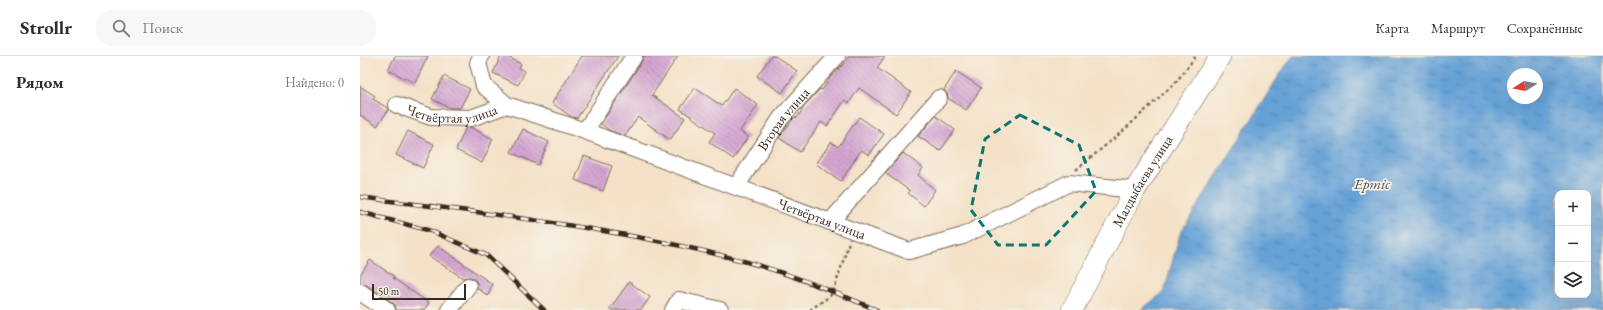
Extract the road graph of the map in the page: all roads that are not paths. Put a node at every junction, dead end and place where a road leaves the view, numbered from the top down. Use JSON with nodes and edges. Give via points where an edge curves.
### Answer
{"nodes":[{"id":1,"x":481,"y":56,"type":"edge"},
{"id":2,"x":634,"y":56,"type":"edge"},
{"id":3,"x":837,"y":56,"type":"edge"},
{"id":4,"x":1220,"y":56,"type":"edge"},
{"id":5,"x":939,"y":98,"type":"dead end"},
{"id":6,"x":397,"y":105,"type":"dead end"},
{"id":7,"x":507,"y":105,"type":"junction"},
{"id":8,"x":585,"y":131,"type":"junction"},
{"id":9,"x":736,"y":187,"type":"junction"},
{"id":10,"x":1135,"y":190,"type":"junction"},
{"id":11,"x":830,"y":222,"type":"junction"},
{"id":12,"x":468,"y":286,"type":"dead end"},
{"id":13,"x":360,"y":292,"type":"edge"},
{"id":14,"x":387,"y":310,"type":"edge"},
{"id":15,"x":449,"y":310,"type":"edge"},
{"id":16,"x":673,"y":310,"type":"edge"},
{"id":17,"x":720,"y":310,"type":"edge"},
{"id":18,"x":1072,"y":310,"type":"edge"}],
"edges":[{"from":1,"to":7,"type":"street","name":"Четвёртая улица","via":[[478,63],[484,86]]},
{"from":2,"to":8,"type":"street"},
{"from":3,"to":9,"type":"street","name":"Вторая улица","via":[[781,118]]},
{"from":4,"to":10,"type":"main road","name":"Малдыбаева улица"},
{"from":5,"to":11,"type":"street"},
{"from":6,"to":7,"type":"street","name":"Четвёртая улица","via":[[431,117],[471,118]]},
{"from":7,"to":8,"type":"street","name":"Четвёртая улица"},
{"from":8,"to":9,"type":"street","name":"Четвёртая улица"},
{"from":9,"to":11,"type":"street","name":"Четвёртая улица"},
{"from":10,"to":11,"type":"street","name":"Четвёртая улица","via":[[1069,183],[963,236],[909,251]]},
{"from":10,"to":18,"type":"main road","name":"Малдыбаева улица"},
{"from":12,"to":15,"type":"street"},
{"from":13,"to":14,"type":"street"},
{"from":16,"to":17,"type":"street","via":[[679,300]]}]}
